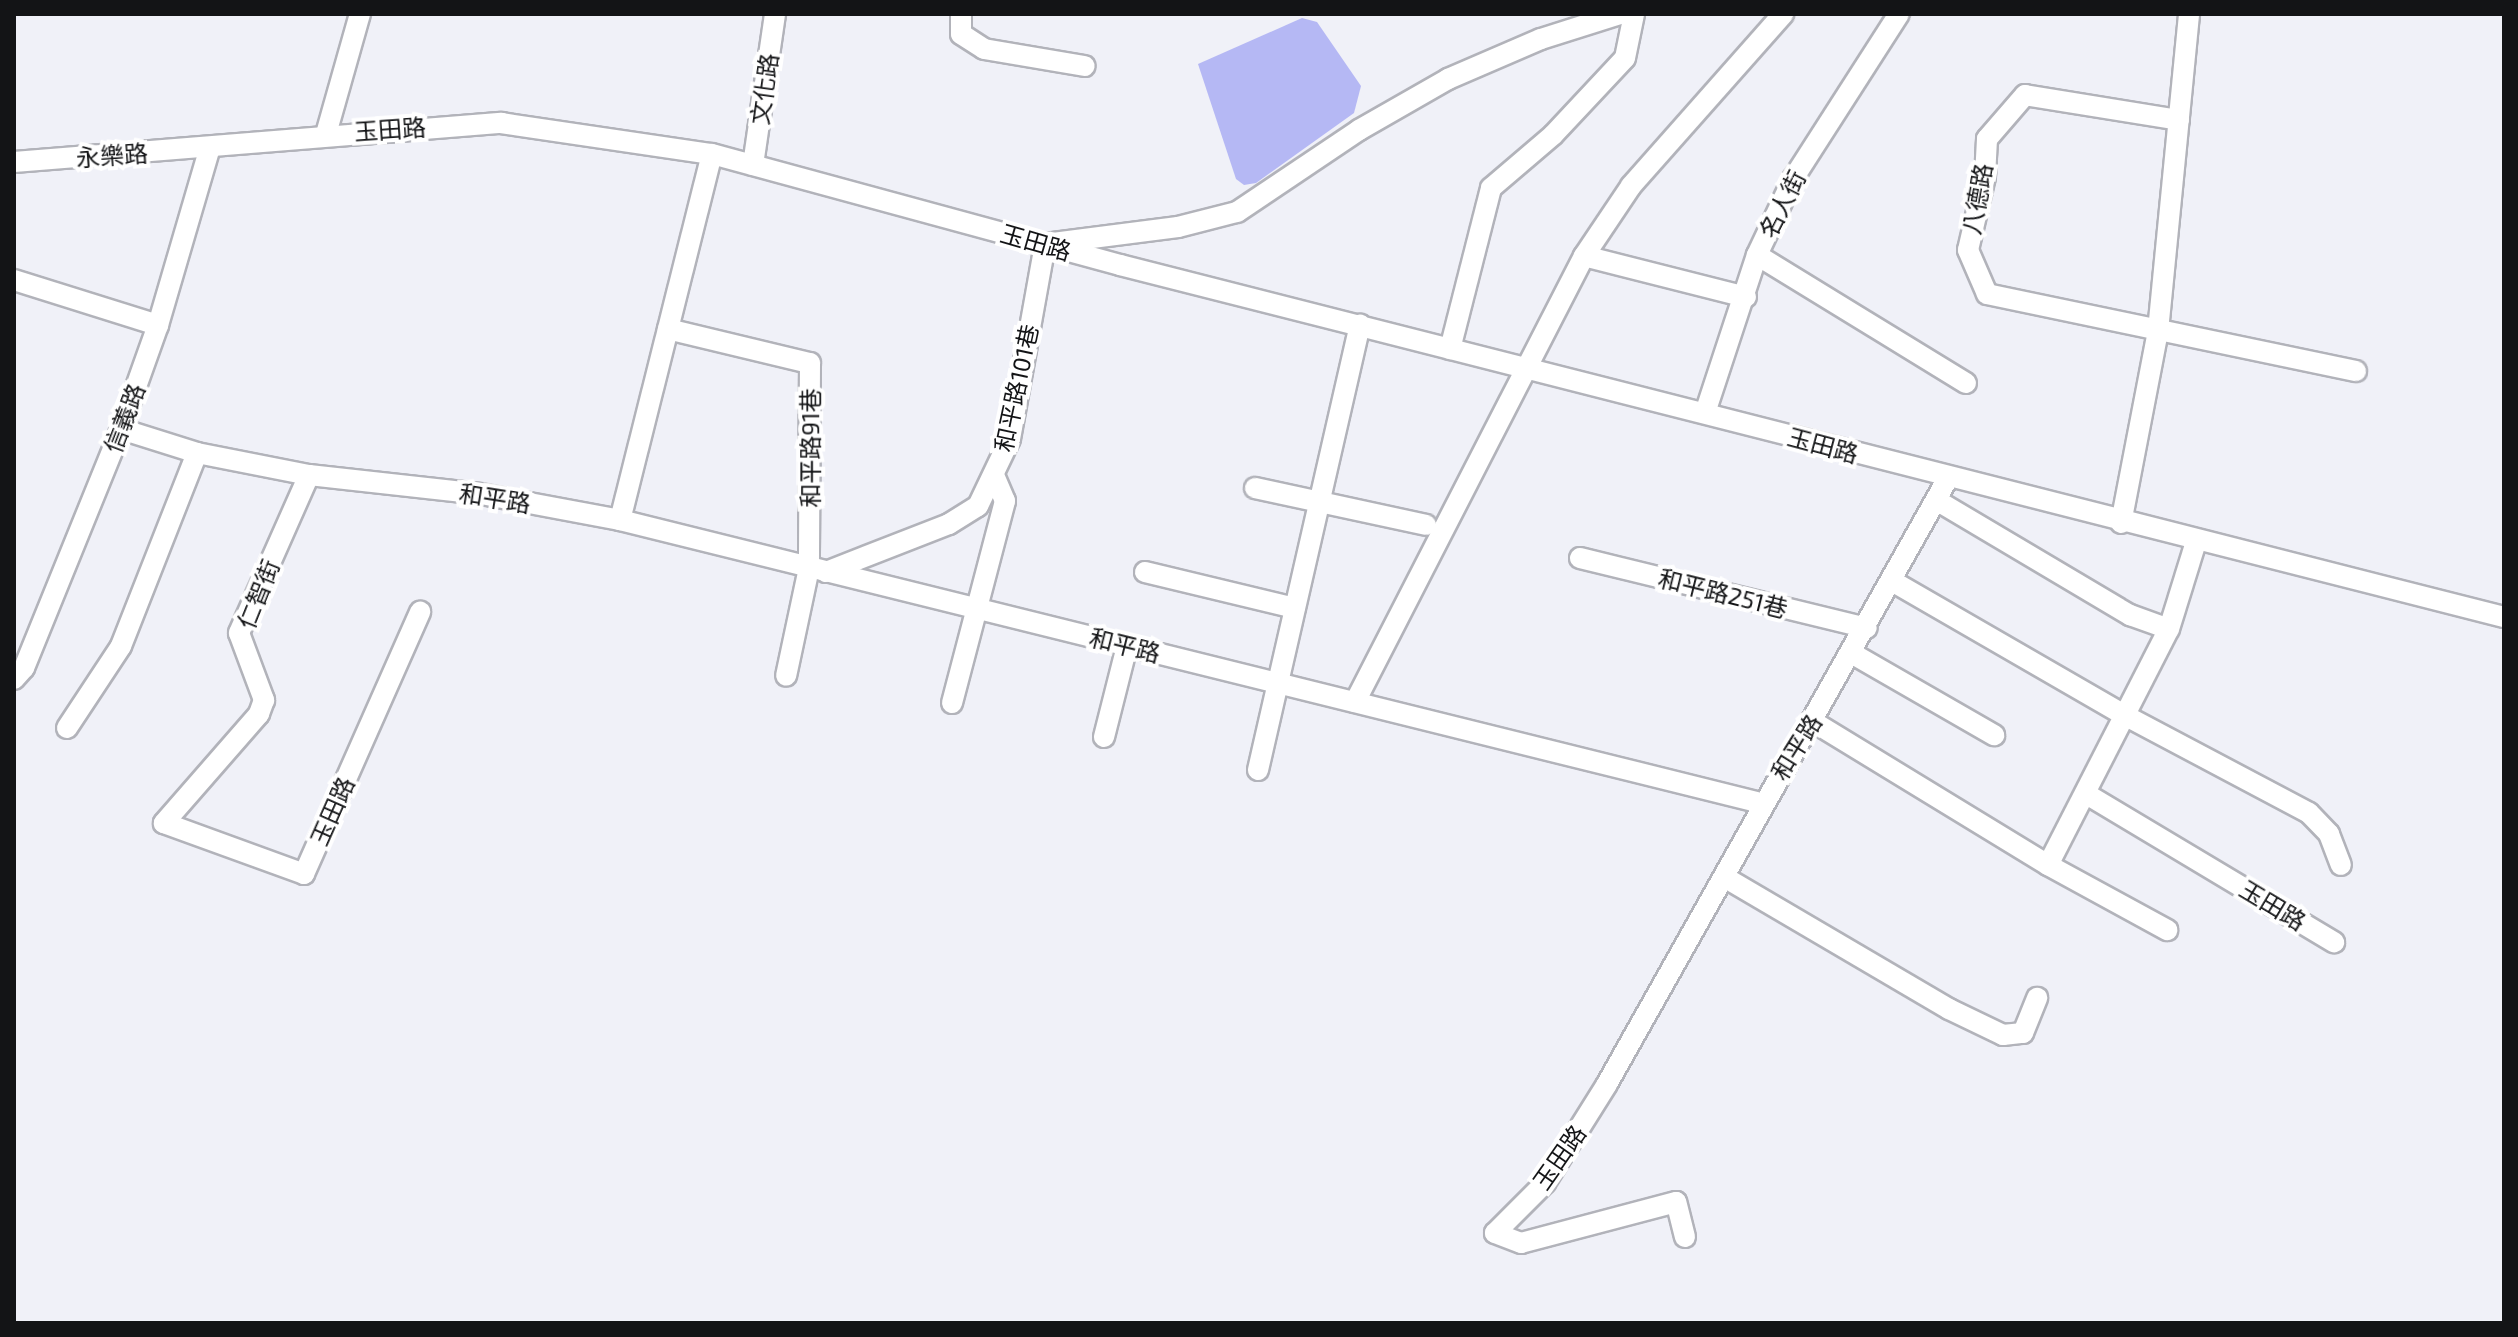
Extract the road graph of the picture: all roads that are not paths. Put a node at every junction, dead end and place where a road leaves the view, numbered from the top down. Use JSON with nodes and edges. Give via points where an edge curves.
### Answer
{"nodes":[{"id":1,"x":360,"y":14,"type":"edge"},
{"id":2,"x":775,"y":14,"type":"edge"},
{"id":3,"x":961,"y":14,"type":"edge"},
{"id":4,"x":1620,"y":14,"type":"edge"},
{"id":5,"x":1634,"y":14,"type":"edge"},
{"id":6,"x":1783,"y":14,"type":"edge"},
{"id":7,"x":1899,"y":14,"type":"edge"},
{"id":8,"x":2189,"y":14,"type":"edge"},
{"id":9,"x":1085,"y":66,"type":"dead end"},
{"id":10,"x":2179,"y":120,"type":"junction"},
{"id":11,"x":326,"y":134,"type":"junction"},
{"id":12,"x":210,"y":147,"type":"junction"},
{"id":13,"x":712,"y":154,"type":"junction"},
{"id":14,"x":14,"y":162,"type":"edge"},
{"id":15,"x":753,"y":165,"type":"junction"},
{"id":16,"x":1045,"y":244,"type":"junction"},
{"id":17,"x":1757,"y":255,"type":"junction"},
{"id":18,"x":1584,"y":256,"type":"junction"},
{"id":19,"x":14,"y":280,"type":"edge"},
{"id":20,"x":1746,"y":297,"type":"junction"},
{"id":21,"x":158,"y":325,"type":"junction"},
{"id":22,"x":1360,"y":325,"type":"junction"},
{"id":23,"x":668,"y":329,"type":"junction"},
{"id":24,"x":2158,"y":331,"type":"junction"},
{"id":25,"x":1450,"y":349,"type":"junction"},
{"id":26,"x":1529,"y":369,"type":"junction"},
{"id":27,"x":2356,"y":371,"type":"dead end"},
{"id":28,"x":1966,"y":383,"type":"dead end"},
{"id":29,"x":1705,"y":413,"type":"junction"},
{"id":30,"x":121,"y":429,"type":"junction"},
{"id":31,"x":197,"y":453,"type":"junction"},
{"id":32,"x":309,"y":475,"type":"junction"},
{"id":33,"x":995,"y":477,"type":"junction"},
{"id":34,"x":1948,"y":478,"type":"junction"},
{"id":35,"x":1255,"y":488,"type":"dead end"},
{"id":36,"x":1936,"y":500,"type":"junction"},
{"id":37,"x":1322,"y":503,"type":"junction"},
{"id":38,"x":620,"y":520,"type":"junction"},
{"id":39,"x":2121,"y":523,"type":"junction"},
{"id":40,"x":1426,"y":525,"type":"dead end"},
{"id":41,"x":2196,"y":542,"type":"junction"},
{"id":42,"x":1580,"y":558,"type":"dead end"},
{"id":43,"x":818,"y":570,"type":"junction"},
{"id":44,"x":1145,"y":572,"type":"dead end"},
{"id":45,"x":1892,"y":581,"type":"junction"},
{"id":46,"x":1295,"y":608,"type":"junction"},
{"id":47,"x":976,"y":609,"type":"junction"},
{"id":48,"x":420,"y":612,"type":"dead end"},
{"id":49,"x":2504,"y":617,"type":"edge"},
{"id":50,"x":1867,"y":628,"type":"junction"},
{"id":51,"x":2169,"y":629,"type":"junction"},
{"id":52,"x":1127,"y":646,"type":"junction"},
{"id":53,"x":1853,"y":654,"type":"junction"},
{"id":54,"x":786,"y":676,"type":"dead end"},
{"id":55,"x":14,"y":679,"type":"edge"},
{"id":56,"x":1276,"y":682,"type":"junction"},
{"id":57,"x":1355,"y":702,"type":"junction"},
{"id":58,"x":952,"y":703,"type":"dead end"},
{"id":59,"x":2126,"y":716,"type":"junction"},
{"id":60,"x":1812,"y":721,"type":"junction"},
{"id":61,"x":67,"y":728,"type":"dead end"},
{"id":62,"x":1994,"y":735,"type":"dead end"},
{"id":63,"x":1104,"y":737,"type":"dead end"},
{"id":64,"x":1258,"y":770,"type":"dead end"},
{"id":65,"x":2088,"y":795,"type":"junction"},
{"id":66,"x":1761,"y":803,"type":"junction"},
{"id":67,"x":164,"y":823,"type":"joint"},
{"id":68,"x":2048,"y":865,"type":"junction"},
{"id":69,"x":2341,"y":865,"type":"dead end"},
{"id":70,"x":1724,"y":877,"type":"junction"},
{"id":71,"x":2167,"y":930,"type":"dead end"},
{"id":72,"x":2334,"y":942,"type":"dead end"},
{"id":73,"x":2037,"y":998,"type":"dead end"},
{"id":74,"x":1685,"y":1237,"type":"dead end"}],
"edges":[{"from":1,"to":11,"type":"street","via":[[356,44]]},
{"from":2,"to":15,"type":"street","name":"文化路"},
{"from":3,"to":9,"type":"street","via":[[961,34],[984,49]]},
{"from":4,"to":16,"type":"street","via":[[1541,39],[1448,79],[1359,130],[1237,212],[1178,227]]},
{"from":5,"to":25,"type":"street","via":[[1625,58],[1553,135],[1491,188]]},
{"from":6,"to":18,"type":"street","via":[[1631,186]]},
{"from":7,"to":17,"type":"street","name":"名人街","via":[[1793,179]]},
{"from":8,"to":10,"type":"street"},
{"from":10,"to":24,"type":"street"},
{"from":10,"to":24,"type":"street","name":"八德路","via":[[2025,95],[1987,139],[1985,177],[1968,250],[1987,294]]},
{"from":11,"to":12,"type":"street","name":"玉田路"},
{"from":11,"to":13,"type":"street","name":"玉田路","via":[[501,123]]},
{"from":12,"to":14,"type":"street","name":"永樂路"},
{"from":12,"to":21,"type":"street","name":"信義路"},
{"from":13,"to":15,"type":"street","name":"玉田路"},
{"from":13,"to":23,"type":"street"},
{"from":15,"to":16,"type":"street","name":"玉田路"},
{"from":16,"to":22,"type":"street","name":"玉田路"},
{"from":16,"to":33,"type":"street","name":"和平路101巷","via":[[1012,426]]},
{"from":17,"to":20,"type":"street","name":"名人街"},
{"from":17,"to":28,"type":"street"},
{"from":18,"to":20,"type":"street"},
{"from":18,"to":26,"type":"street"},
{"from":19,"to":21,"type":"street"},
{"from":20,"to":29,"type":"street","name":"名人街"},
{"from":21,"to":30,"type":"street","name":"信義路"},
{"from":22,"to":25,"type":"street","name":"玉田路"},
{"from":22,"to":37,"type":"street"},
{"from":23,"to":38,"type":"street"},
{"from":23,"to":43,"type":"street","name":"和平路91巷","via":[[810,363]]},
{"from":24,"to":27,"type":"street","name":"八德路"},
{"from":24,"to":39,"type":"street"},
{"from":25,"to":26,"type":"street","name":"玉田路"},
{"from":26,"to":29,"type":"street","name":"玉田路"},
{"from":26,"to":57,"type":"street"},
{"from":29,"to":34,"type":"street","name":"玉田路"},
{"from":30,"to":31,"type":"street","name":"和平路"},
{"from":30,"to":55,"type":"street","name":"信義路","via":[[24,668]]},
{"from":31,"to":32,"type":"street","name":"和平路"},
{"from":31,"to":61,"type":"street","via":[[121,646]]},
{"from":32,"to":38,"type":"street","name":"和平路","via":[[481,494]]},
{"from":32,"to":67,"type":"street","name":"仁智街","via":[[239,633],[264,700],[259,714]]},
{"from":33,"to":43,"type":"street","name":"和平路101巷","via":[[978,506],[949,524]]},
{"from":33,"to":47,"type":"street","via":[[1005,501]]},
{"from":34,"to":36,"type":"street","name":"和平路"},
{"from":34,"to":39,"type":"street","name":"玉田路"},
{"from":35,"to":37,"type":"street"},
{"from":36,"to":45,"type":"street","name":"和平路"},
{"from":36,"to":51,"type":"street","via":[[2130,615]]},
{"from":37,"to":40,"type":"street"},
{"from":37,"to":46,"type":"street"},
{"from":38,"to":43,"type":"street","name":"和平路"},
{"from":39,"to":41,"type":"street","name":"玉田路"},
{"from":41,"to":49,"type":"street","name":"玉田路"},
{"from":41,"to":51,"type":"street"},
{"from":42,"to":50,"type":"street","name":"和平路251巷"},
{"from":43,"to":47,"type":"street","name":"和平路"},
{"from":43,"to":54,"type":"street","name":"和平路91巷"},
{"from":44,"to":46,"type":"street"},
{"from":45,"to":50,"type":"street","name":"和平路"},
{"from":45,"to":59,"type":"street"},
{"from":46,"to":56,"type":"street"},
{"from":47,"to":52,"type":"street","name":"和平路"},
{"from":47,"to":58,"type":"street"},
{"from":48,"to":67,"type":"street","name":"玉田路","via":[[304,874]]},
{"from":50,"to":53,"type":"street","name":"和平路"},
{"from":51,"to":59,"type":"street"},
{"from":52,"to":56,"type":"street","name":"和平路"},
{"from":52,"to":63,"type":"street"},
{"from":53,"to":60,"type":"street","name":"和平路"},
{"from":53,"to":62,"type":"street"},
{"from":56,"to":57,"type":"street","name":"和平路"},
{"from":56,"to":64,"type":"street"},
{"from":57,"to":66,"type":"street","name":"和平路"},
{"from":59,"to":65,"type":"street"},
{"from":59,"to":69,"type":"street","via":[[2309,813],[2329,834]]},
{"from":60,"to":66,"type":"street","name":"和平路"},
{"from":60,"to":68,"type":"street"},
{"from":65,"to":68,"type":"street"},
{"from":65,"to":72,"type":"street","name":"玉田路"},
{"from":66,"to":70,"type":"street","name":"玉田路"},
{"from":68,"to":71,"type":"street"},
{"from":70,"to":73,"type":"street","via":[[2003,1035],[2023,1033]]},
{"from":70,"to":74,"type":"street","name":"玉田路","via":[[1567,1149],[1545,1183],[1495,1233],[1521,1243],[1676,1202]]}]}
